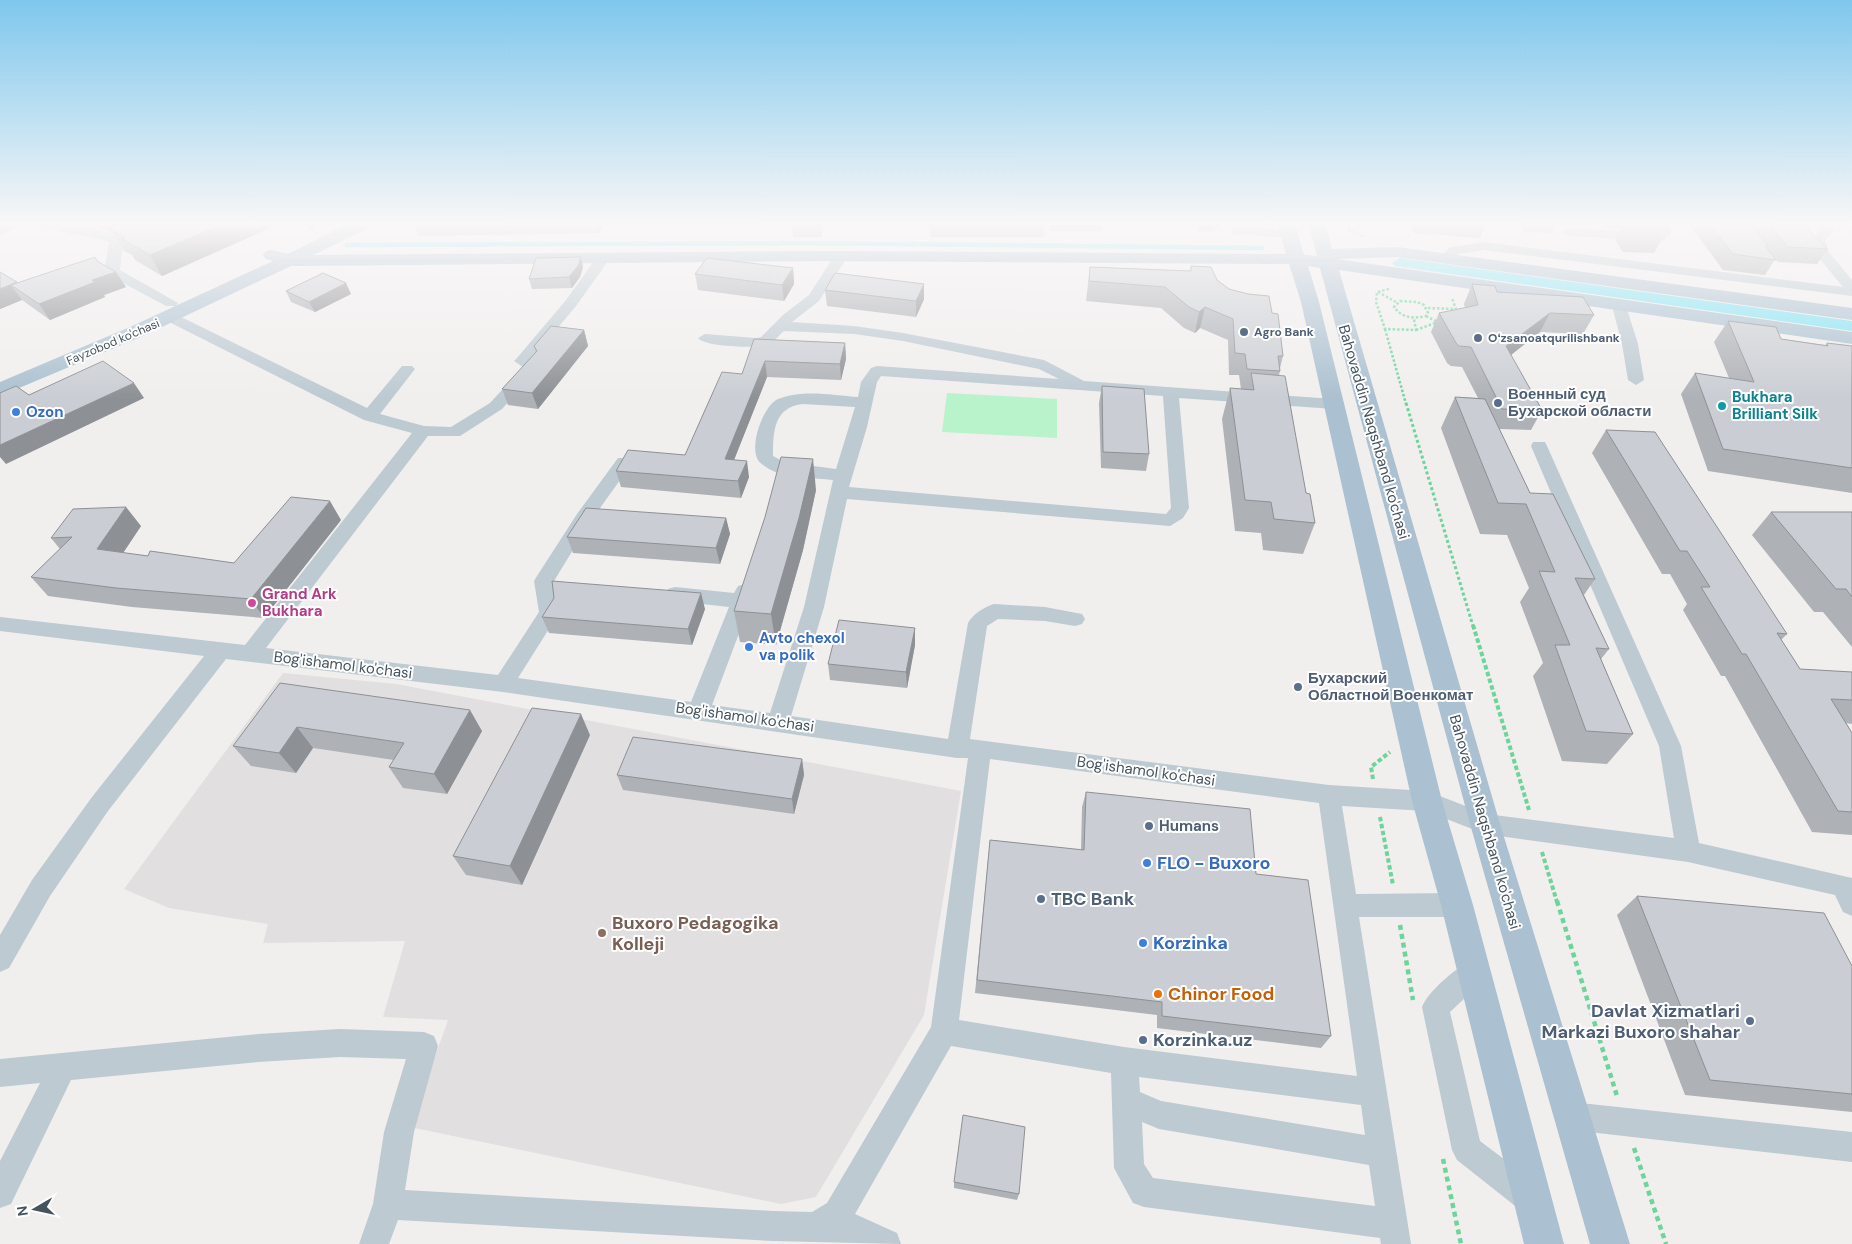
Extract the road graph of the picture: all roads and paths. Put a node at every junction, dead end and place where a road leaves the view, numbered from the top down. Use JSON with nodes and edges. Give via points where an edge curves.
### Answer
{"nodes":[{"id":1,"x":130,"y":283,"type":"edge"},
{"id":2,"x":228,"y":283,"type":"edge"},
{"id":3,"x":585,"y":283,"type":"edge"},
{"id":4,"x":824,"y":283,"type":"edge"},
{"id":5,"x":1302,"y":283,"type":"edge"},
{"id":6,"x":1342,"y":283,"type":"edge"},
{"id":7,"x":1366,"y":283,"type":"edge"},
{"id":8,"x":1398,"y":283,"type":"joint"},
{"id":9,"x":1624,"y":283,"type":"edge"},
{"id":10,"x":1776,"y":283,"type":"edge"},
{"id":11,"x":1784,"y":284,"type":"joint"},
{"id":12,"x":1852,"y":291,"type":"edge"},
{"id":13,"x":1377,"y":292,"type":"junction"},
{"id":14,"x":1350,"y":295,"type":"junction"},
{"id":15,"x":1443,"y":297,"type":"dead end"},
{"id":16,"x":1452,"y":298,"type":"junction"},
{"id":17,"x":1461,"y":299,"type":"dead end"},
{"id":18,"x":1397,"y":303,"type":"junction"},
{"id":19,"x":1619,"y":306,"type":"junction"},
{"id":20,"x":1427,"y":308,"type":"junction"},
{"id":21,"x":1456,"y":309,"type":"junction"},
{"id":22,"x":170,"y":310,"type":"junction"},
{"id":23,"x":1456,"y":314,"type":"edge"},
{"id":24,"x":1852,"y":314,"type":"edge"},
{"id":25,"x":1426,"y":316,"type":"junction"},
{"id":26,"x":1414,"y":318,"type":"junction"},
{"id":27,"x":780,"y":326,"type":"junction"},
{"id":28,"x":1385,"y":329,"type":"junction"},
{"id":29,"x":1416,"y":330,"type":"junction"},
{"id":30,"x":705,"y":338,"type":"dead end"},
{"id":31,"x":1852,"y":338,"type":"edge"},
{"id":32,"x":407,"y":369,"type":"dead end"},
{"id":33,"x":0,"y":376,"type":"edge"},
{"id":34,"x":1636,"y":380,"type":"dead end"},
{"id":35,"x":1081,"y":386,"type":"junction"},
{"id":36,"x":0,"y":390,"type":"edge"},
{"id":37,"x":1171,"y":392,"type":"junction"},
{"id":38,"x":864,"y":403,"type":"junction"},
{"id":39,"x":1334,"y":404,"type":"junction"},
{"id":40,"x":370,"y":416,"type":"junction"},
{"id":41,"x":423,"y":430,"type":"junction"},
{"id":42,"x":1539,"y":446,"type":"dead end"},
{"id":43,"x":624,"y":462,"type":"edge"},
{"id":44,"x":841,"y":484,"type":"junction"},
{"id":45,"x":750,"y":571,"type":"edge"},
{"id":46,"x":544,"y":581,"type":"junction"},
{"id":47,"x":563,"y":583,"type":"edge"},
{"id":48,"x":652,"y":592,"type":"edge"},
{"id":49,"x":740,"y":601,"type":"junction"},
{"id":50,"x":1075,"y":619,"type":"dead end"},
{"id":51,"x":0,"y":624,"type":"edge"},
{"id":52,"x":220,"y":651,"type":"junction"},
{"id":53,"x":250,"y":654,"type":"junction"},
{"id":54,"x":504,"y":684,"type":"junction"},
{"id":55,"x":699,"y":710,"type":"junction"},
{"id":56,"x":778,"y":722,"type":"junction"},
{"id":57,"x":969,"y":749,"type":"junction"},
{"id":58,"x":1329,"y":795,"type":"junction"},
{"id":59,"x":1427,"y":801,"type":"junction"},
{"id":60,"x":1485,"y":824,"type":"junction"},
{"id":61,"x":1536,"y":831,"type":"junction"},
{"id":62,"x":1688,"y":851,"type":"junction"},
{"id":63,"x":1852,"y":904,"type":"edge"},
{"id":64,"x":1345,"y":906,"type":"junction"},
{"id":65,"x":1457,"y":906,"type":"junction"},
{"id":66,"x":0,"y":960,"type":"edge"},
{"id":67,"x":1474,"y":972,"type":"junction"},
{"id":68,"x":944,"y":1031,"type":"junction"},
{"id":69,"x":1124,"y":1061,"type":"junction"},
{"id":70,"x":62,"y":1068,"type":"junction"},
{"id":71,"x":0,"y":1073,"type":"edge"},
{"id":72,"x":1373,"y":1092,"type":"junction"},
{"id":73,"x":1127,"y":1100,"type":"junction"},
{"id":74,"x":1571,"y":1116,"type":"junction"},
{"id":75,"x":1626,"y":1122,"type":"junction"},
{"id":76,"x":1852,"y":1147,"type":"edge"},
{"id":77,"x":1382,"y":1152,"type":"junction"},
{"id":78,"x":0,"y":1193,"type":"edge"},
{"id":79,"x":1532,"y":1200,"type":"junction"},
{"id":80,"x":388,"y":1204,"type":"junction"},
{"id":81,"x":814,"y":1227,"type":"junction"},
{"id":82,"x":1394,"y":1234,"type":"edge"},
{"id":83,"x":374,"y":1244,"type":"edge"},
{"id":84,"x":886,"y":1244,"type":"edge"},
{"id":85,"x":1544,"y":1244,"type":"edge"},
{"id":86,"x":1610,"y":1244,"type":"edge"},
{"id":87,"x":1666,"y":1244,"type":"edge"}],
"edges":[{"from":1,"to":22,"type":"street"},
{"from":2,"to":22,"type":"main road","name":"Fayzobod ko'chasi"},
{"from":3,"to":41,"type":"street","via":[[522,361],[533,366],[496,406],[454,432]]},
{"from":4,"to":27,"type":"street","via":[[814,298]]},
{"from":5,"to":39,"type":"main road","name":"Bahovaddin Naqshband ko'chasi"},
{"from":6,"to":14,"type":"main road","name":"Bahovaddin Naqshband ko'chasi"},
{"from":7,"to":14,"type":"main road"},
{"from":8,"to":13,"type":"path"},
{"from":8,"to":19,"type":"main road"},
{"from":9,"to":24,"type":"main road"},
{"from":10,"to":11,"type":"street"},
{"from":11,"to":12,"type":"street"},
{"from":13,"to":18,"type":"path"},
{"from":13,"to":28,"type":"path","via":[[1376,302]]},
{"from":14,"to":60,"type":"main road","name":"Bahovaddin Naqshband ko'chasi"},
{"from":15,"to":16,"type":"path"},
{"from":16,"to":17,"type":"path"},
{"from":16,"to":21,"type":"path"},
{"from":18,"to":20,"type":"path","via":[[1417,302]]},
{"from":18,"to":26,"type":"path","via":[[1394,307],[1397,312]]},
{"from":19,"to":31,"type":"main road"},
{"from":19,"to":34,"type":"street"},
{"from":20,"to":21,"type":"path"},
{"from":20,"to":25,"type":"path"},
{"from":21,"to":23,"type":"path"},
{"from":22,"to":33,"type":"main road","name":"Fayzobod ko'chasi"},
{"from":22,"to":36,"type":"main road","name":"Fayzobod ko'chasi"},
{"from":22,"to":40,"type":"street"},
{"from":25,"to":26,"type":"path"},
{"from":25,"to":29,"type":"path","via":[[1438,322]]},
{"from":26,"to":29,"type":"path"},
{"from":27,"to":30,"type":"street","via":[[766,340],[757,343]]},
{"from":27,"to":35,"type":"street","via":[[854,330],[903,337],[1044,365]]},
{"from":28,"to":29,"type":"path"},
{"from":28,"to":61,"type":"path"},
{"from":32,"to":40,"type":"street"},
{"from":35,"to":37,"type":"street"},
{"from":35,"to":38,"type":"street","via":[[877,371],[869,382]]},
{"from":37,"to":39,"type":"street"},
{"from":37,"to":44,"type":"street","via":[[1180,508],[1170,520]]},
{"from":38,"to":44,"type":"street"},
{"from":38,"to":44,"type":"street","via":[[784,402],[774,411],[766,433],[766,458],[779,467]]},
{"from":39,"to":59,"type":"main road","name":"Bahovaddin Naqshband ko'chasi"},
{"from":40,"to":41,"type":"street"},
{"from":41,"to":53,"type":"street"},
{"from":42,"to":62,"type":"street","via":[[1670,746]]},
{"from":43,"to":46,"type":"street","via":[[583,518]]},
{"from":44,"to":56,"type":"street","via":[[814,607]]},
{"from":45,"to":49,"type":"street"},
{"from":46,"to":47,"type":"street"},
{"from":46,"to":54,"type":"street","via":[[549,612]]},
{"from":48,"to":49,"type":"street"},
{"from":49,"to":55,"type":"street"},
{"from":50,"to":57,"type":"street","via":[[994,611],[978,622]]},
{"from":51,"to":52,"type":"street","name":"Bog'ishamol ko'chasi"},
{"from":52,"to":53,"type":"street","name":"Bog'ishamol ko'chasi"},
{"from":52,"to":66,"type":"street","via":[[100,804],[41,888]]},
{"from":53,"to":54,"type":"street","name":"Bog'ishamol ko'chasi"},
{"from":54,"to":55,"type":"street","name":"Bog'ishamol ko'chasi"},
{"from":55,"to":56,"type":"street","name":"Bog'ishamol ko'chasi"},
{"from":56,"to":57,"type":"street","name":"Bog'ishamol ko'chasi"},
{"from":57,"to":58,"type":"street","name":"Bog'ishamol ko'chasi"},
{"from":57,"to":68,"type":"street"},
{"from":58,"to":59,"type":"street","name":"Bog'ishamol ko'chasi"},
{"from":58,"to":64,"type":"street"},
{"from":59,"to":60,"type":"street","name":"Bog'ishamol ko'chasi"},
{"from":59,"to":65,"type":"main road","name":"Bahovaddin Naqshband ko'chasi"},
{"from":60,"to":61,"type":"street","name":"Bog'ishamol ko'chasi"},
{"from":60,"to":74,"type":"main road","name":"Bahovaddin Naqshband ko'chasi"},
{"from":61,"to":62,"type":"street","name":"Bog'ishamol ko'chasi"},
{"from":61,"to":75,"type":"path"},
{"from":62,"to":63,"type":"street","name":"Bog'ishamol ko'chasi","via":[[1842,886]]},
{"from":64,"to":65,"type":"street"},
{"from":64,"to":72,"type":"street"},
{"from":65,"to":67,"type":"main road","name":"Bahovaddin Naqshband ko'chasi"},
{"from":67,"to":79,"type":"main road","name":"Bahovaddin Naqshband ko'chasi"},
{"from":67,"to":79,"type":"street","via":[[1435,1007],[1467,1150]]},
{"from":68,"to":69,"type":"street"},
{"from":68,"to":81,"type":"street","via":[[838,1214]]},
{"from":69,"to":72,"type":"street"},
{"from":69,"to":73,"type":"street"},
{"from":70,"to":71,"type":"street"},
{"from":70,"to":78,"type":"street"},
{"from":70,"to":80,"type":"street","via":[[340,1043],[424,1046],[399,1132]]},
{"from":72,"to":77,"type":"street"},
{"from":73,"to":77,"type":"street","via":[[1159,1115]]},
{"from":73,"to":82,"type":"street","via":[[1129,1168],[1144,1192]]},
{"from":74,"to":75,"type":"street"},
{"from":74,"to":86,"type":"main road","name":"Bahovaddin Naqshband ko'chasi"},
{"from":75,"to":76,"type":"street"},
{"from":75,"to":87,"type":"path"},
{"from":77,"to":82,"type":"street"},
{"from":79,"to":85,"type":"main road","name":"Bahovaddin Naqshband ko'chasi"},
{"from":80,"to":81,"type":"street"},
{"from":80,"to":83,"type":"street"},
{"from":81,"to":84,"type":"street","via":[[849,1228]]}]}
